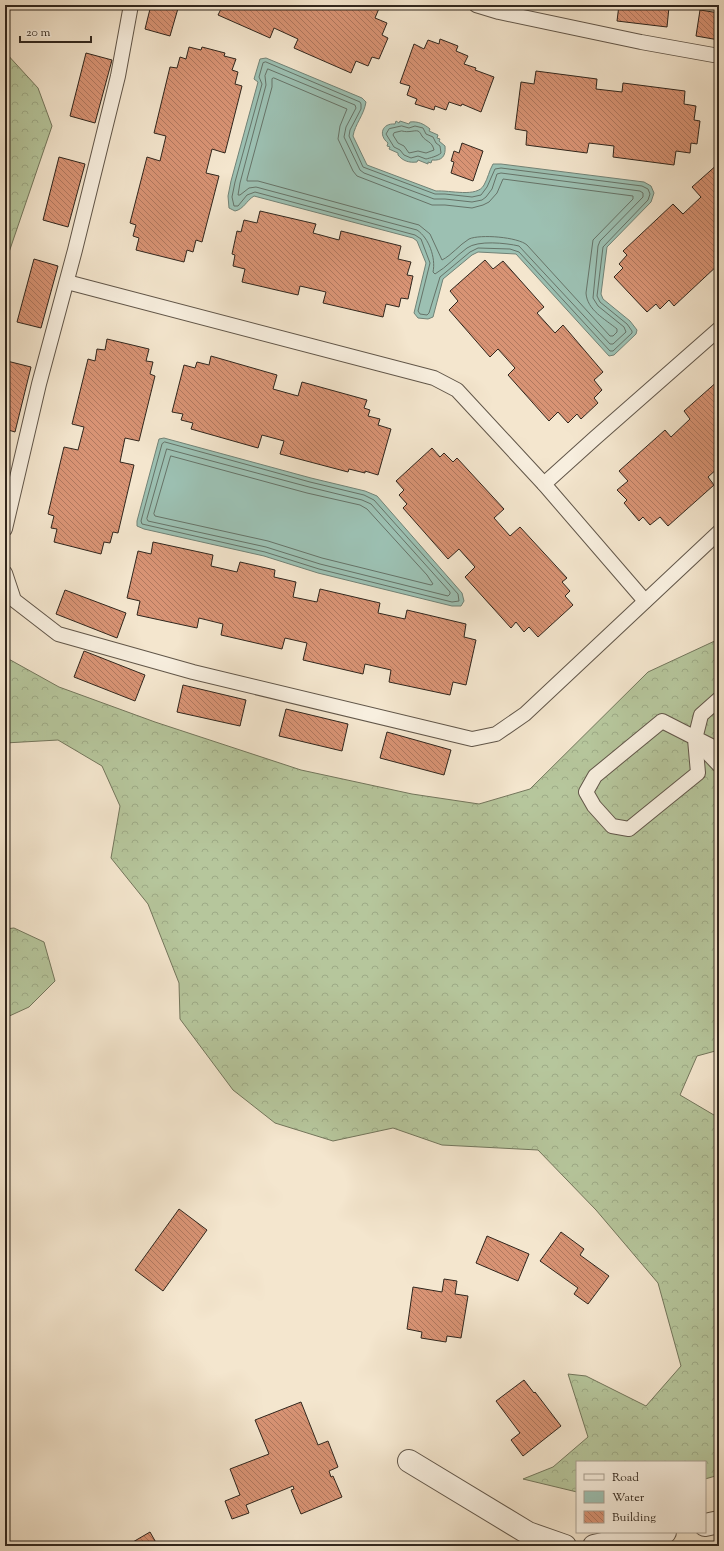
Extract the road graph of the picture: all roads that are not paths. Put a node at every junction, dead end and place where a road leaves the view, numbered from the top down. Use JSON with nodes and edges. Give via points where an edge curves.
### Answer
{"nodes":[{"id":1,"x":131,"y":5,"type":"edge"},
{"id":2,"x":476,"y":5,"type":"edge"},
{"id":3,"x":500,"y":9,"type":"edge"},
{"id":4,"x":719,"y":56,"type":"edge"},
{"id":5,"x":67,"y":282,"type":"junction"},
{"id":6,"x":719,"y":329,"type":"edge"},
{"id":7,"x":544,"y":484,"type":"junction"},
{"id":8,"x":5,"y":529,"type":"edge"},
{"id":9,"x":719,"y":532,"type":"edge"},
{"id":10,"x":5,"y":573,"type":"edge"},
{"id":11,"x":645,"y":601,"type":"junction"},
{"id":12,"x":719,"y":699,"type":"edge"},
{"id":13,"x":695,"y":739,"type":"junction"},
{"id":14,"x":719,"y":750,"type":"edge"},
{"id":15,"x":719,"y":765,"type":"edge"},
{"id":16,"x":409,"y":1461,"type":"dead end"},
{"id":17,"x":719,"y":1522,"type":"edge"},
{"id":18,"x":706,"y":1525,"type":"edge"},
{"id":19,"x":659,"y":1533,"type":"edge"},
{"id":20,"x":565,"y":1546,"type":"edge"},
{"id":21,"x":594,"y":1546,"type":"edge"}],
"edges":[{"from":1,"to":5,"type":"lane","via":[[118,76]]},
{"from":2,"to":3,"type":"lane"},
{"from":3,"to":4,"type":"lane","via":[[641,42]]},
{"from":5,"to":7,"type":"lane","via":[[434,378],[457,390]]},
{"from":5,"to":8,"type":"lane","via":[[39,384]]},
{"from":6,"to":7,"type":"lane"},
{"from":7,"to":11,"type":"lane"},
{"from":9,"to":11,"type":"lane"},
{"from":10,"to":11,"type":"lane","via":[[14,600],[58,634],[193,672],[472,739],[496,734],[525,714]]},
{"from":12,"to":13,"type":"lane","via":[[701,715]]},
{"from":13,"to":13,"type":"lane","via":[[698,773],[628,829],[612,826],[594,806],[586,792],[595,776],[662,721]]},
{"from":13,"to":14,"type":"lane"},
{"from":13,"to":15,"type":"lane"},
{"from":16,"to":20,"type":"street","via":[[528,1533]]},
{"from":17,"to":18,"type":"street"},
{"from":19,"to":21,"type":"street"}]}
